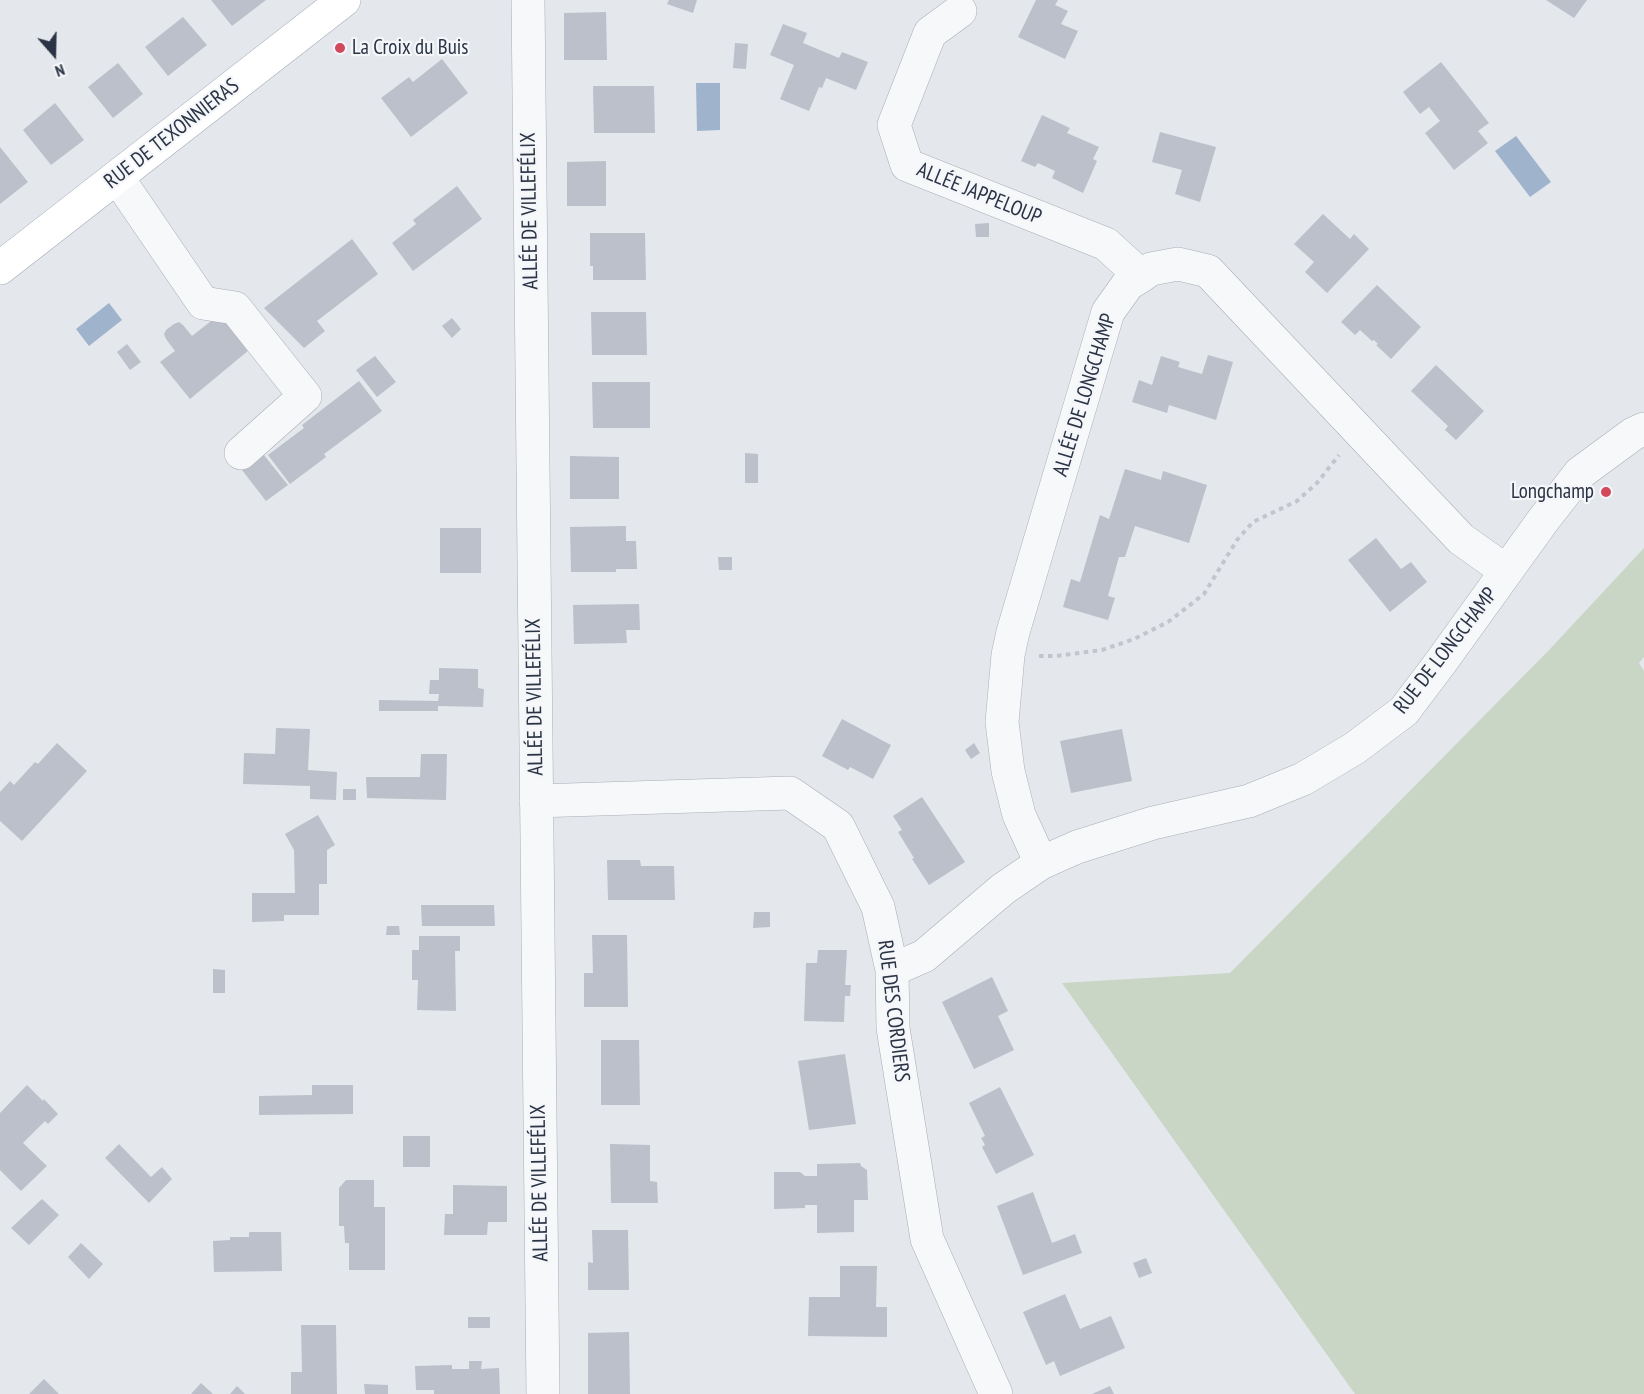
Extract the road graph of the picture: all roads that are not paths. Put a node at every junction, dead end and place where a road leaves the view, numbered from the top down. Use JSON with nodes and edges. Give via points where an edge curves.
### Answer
{"nodes":[{"id":1,"x":344,"y":0,"type":"edge"},
{"id":2,"x":528,"y":0,"type":"edge"},
{"id":3,"x":960,"y":11,"type":"dead end"},
{"id":4,"x":117,"y":177,"type":"junction"},
{"id":5,"x":0,"y":268,"type":"edge"},
{"id":6,"x":1141,"y":276,"type":"junction"},
{"id":7,"x":1644,"y":429,"type":"edge"},
{"id":8,"x":241,"y":453,"type":"dead end"},
{"id":9,"x":1506,"y":571,"type":"junction"},
{"id":10,"x":536,"y":801,"type":"junction"},
{"id":11,"x":1041,"y":863,"type":"junction"},
{"id":12,"x":892,"y":970,"type":"junction"},
{"id":13,"x":543,"y":1394,"type":"edge"},
{"id":14,"x":996,"y":1394,"type":"edge"}],
"edges":[{"from":1,"to":4,"type":"main road","name":"RUE DE TEXONNIERAS"},
{"from":2,"to":10,"type":"street","name":"ALLÉE DE VILLEFÉLIX"},
{"from":3,"to":6,"type":"street","name":"ALLÉE JAPPELOUP","via":[[930,33],[894,125],[907,165],[1106,244]]},
{"from":4,"to":5,"type":"main road","name":"RUE DE TEXONNIERAS"},
{"from":4,"to":8,"type":"street","via":[[203,303],[235,308],[304,396]]},
{"from":6,"to":9,"type":"street","name":"ALLÉE DE LONGCHAMP","via":[[1151,269],[1178,264],[1208,271],[1461,539]]},
{"from":6,"to":11,"type":"street","name":"ALLÉE DE LONGCHAMP","via":[[1128,284],[1108,312],[1008,655],[1002,722],[1008,771],[1019,814]]},
{"from":7,"to":9,"type":"street","name":"RUE DE LONGCHAMP","via":[[1580,473]]},
{"from":9,"to":11,"type":"street","name":"RUE DE LONGCHAMP","via":[[1404,711],[1355,748],[1303,779],[1249,801],[1153,823]]},
{"from":10,"to":12,"type":"street","name":"RUE DES CORDIERS","via":[[789,794],[838,826],[878,907]]},
{"from":10,"to":13,"type":"street","name":"ALLÉE DE VILLEFÉLIX"},
{"from":11,"to":12,"type":"street","name":"RUE DE LONGCHAMP","via":[[1003,889],[924,956]]},
{"from":12,"to":14,"type":"street","name":"RUE DES CORDIERS","via":[[893,1028],[927,1239]]}]}
